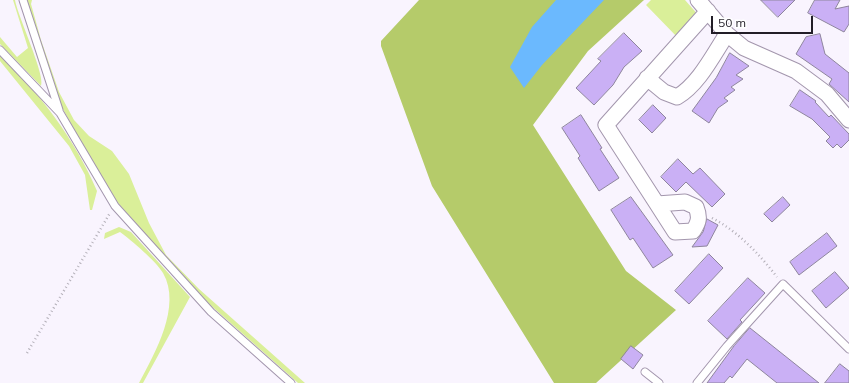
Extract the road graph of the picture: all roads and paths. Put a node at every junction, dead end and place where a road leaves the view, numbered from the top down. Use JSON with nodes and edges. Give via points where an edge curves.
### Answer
{"nodes":[{"id":1,"x":23,"y":0,"type":"edge"},
{"id":2,"x":703,"y":6,"type":"edge"},
{"id":3,"x":727,"y":34,"type":"junction"},
{"id":4,"x":0,"y":50,"type":"edge"},
{"id":5,"x":647,"y":78,"type":"junction"},
{"id":6,"x":60,"y":114,"type":"junction"},
{"id":7,"x":849,"y":120,"type":"edge"},
{"id":8,"x":657,"y":204,"type":"junction"},
{"id":9,"x":115,"y":206,"type":"junction"},
{"id":10,"x":700,"y":216,"type":"junction"},
{"id":11,"x":783,"y":284,"type":"junction"},
{"id":12,"x":849,"y":349,"type":"edge"},
{"id":13,"x":27,"y":353,"type":"dead end"},
{"id":14,"x":645,"y":372,"type":"dead end"},
{"id":15,"x":291,"y":383,"type":"edge"},
{"id":16,"x":659,"y":383,"type":"edge"},
{"id":17,"x":697,"y":383,"type":"edge"}],
"edges":[{"from":1,"to":6,"type":"lane"},
{"from":2,"to":3,"type":"street"},
{"from":2,"to":5,"type":"street"},
{"from":3,"to":5,"type":"street","via":[[695,81],[677,97],[664,92]]},
{"from":3,"to":7,"type":"street","via":[[744,48],[796,71],[827,94]]},
{"from":4,"to":6,"type":"lane"},
{"from":5,"to":8,"type":"street","via":[[606,125]]},
{"from":6,"to":9,"type":"lane"},
{"from":8,"to":10,"type":"street","via":[[685,202],[696,207]]},
{"from":8,"to":10,"type":"street","via":[[675,232],[693,231]]},
{"from":9,"to":13,"type":"path"},
{"from":9,"to":15,"type":"lane","via":[[211,312]]},
{"from":10,"to":11,"type":"path","via":[[709,217],[725,226],[759,253]]},
{"from":11,"to":12,"type":"lane"},
{"from":11,"to":17,"type":"lane"},
{"from":14,"to":16,"type":"lane"}]}
